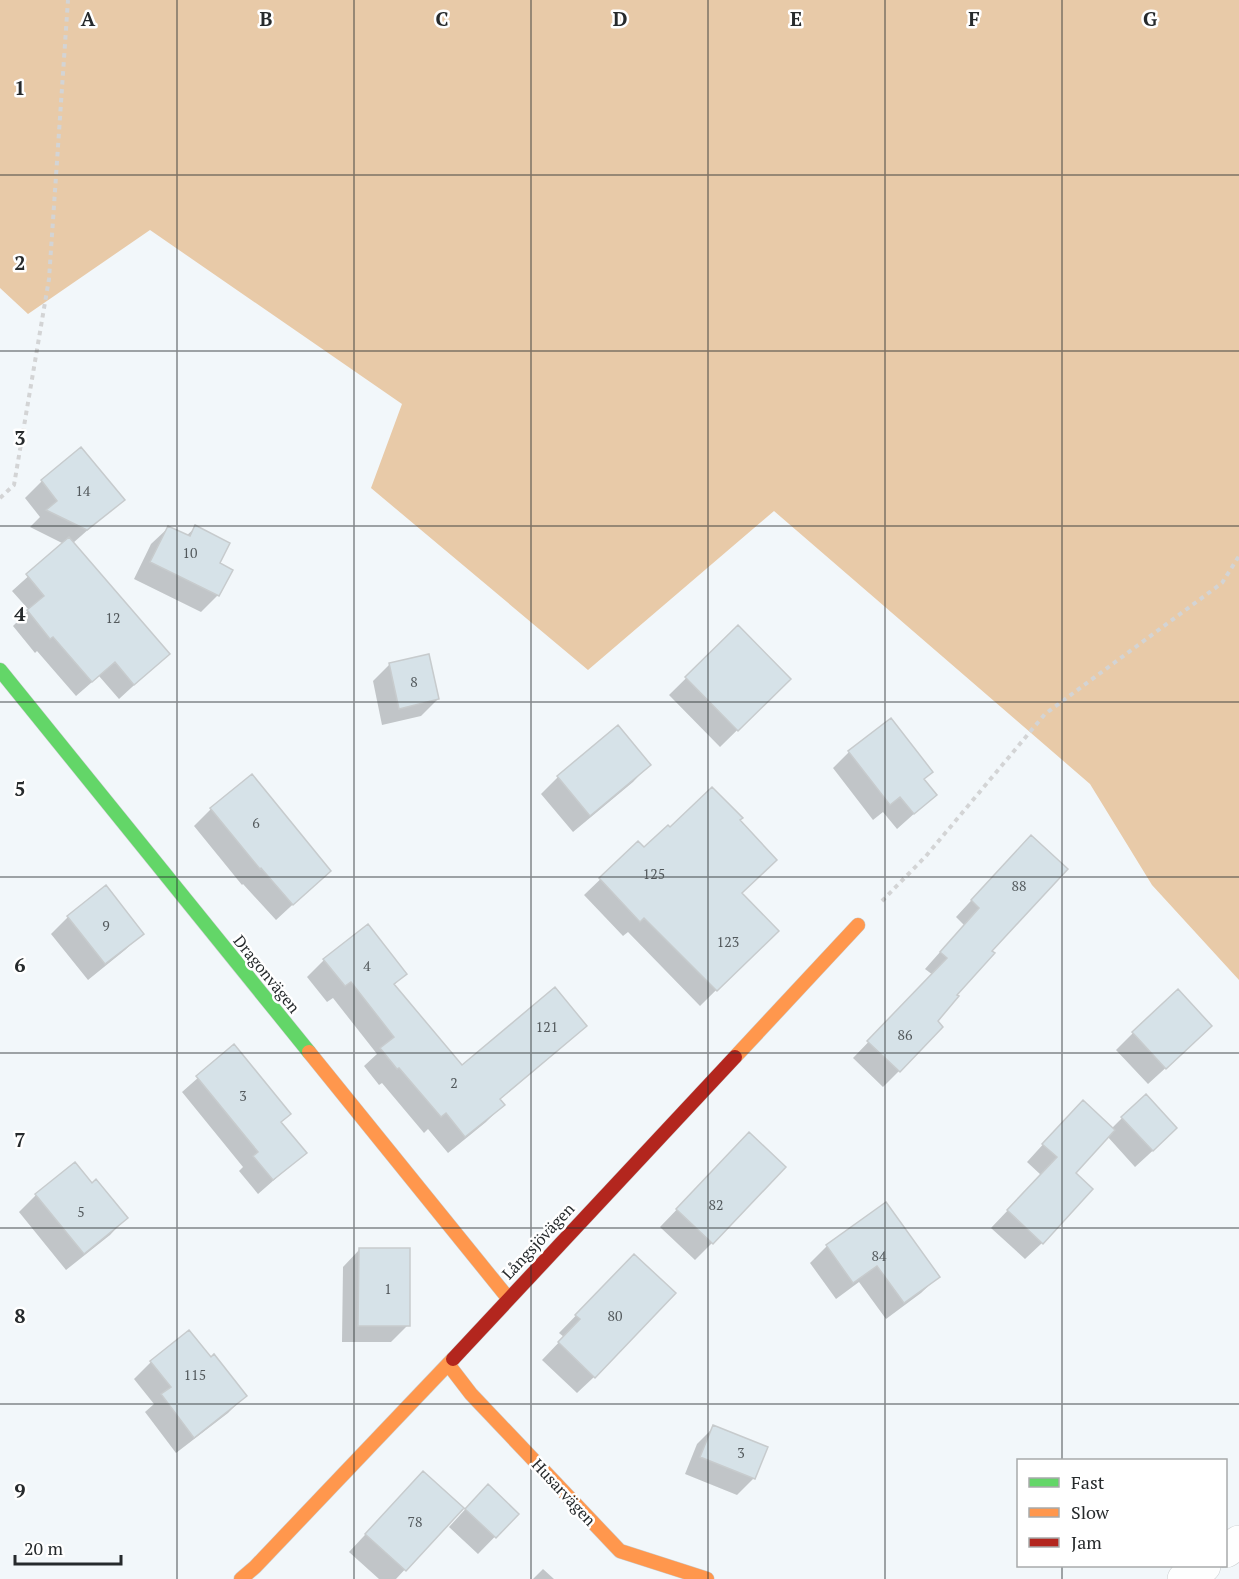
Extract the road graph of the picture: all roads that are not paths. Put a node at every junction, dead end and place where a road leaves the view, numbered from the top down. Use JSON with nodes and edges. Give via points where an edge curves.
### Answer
{"nodes":[{"id":1,"x":0,"y":670,"type":"edge"},
{"id":2,"x":858,"y":925,"type":"road end"},
{"id":3,"x":507,"y":1298,"type":"junction"},
{"id":4,"x":448,"y":1364,"type":"junction"},
{"id":5,"x":1202,"y":1567,"type":"edge"},
{"id":6,"x":241,"y":1579,"type":"edge"},
{"id":7,"x":707,"y":1579,"type":"edge"},
{"id":8,"x":1184,"y":1579,"type":"edge"}],
"edges":[{"from":1,"to":3,"type":"street","name":"Dragonvägen"},
{"from":2,"to":3,"type":"street","name":"Långsjövägen"},
{"from":3,"to":4,"type":"street","name":"Långsjövägen"},
{"from":4,"to":6,"type":"street","name":"Långsjövägen"},
{"from":4,"to":7,"type":"street","name":"Husarvägen","via":[[471,1394],[620,1551]]},
{"from":5,"to":8,"type":"street"}]}
